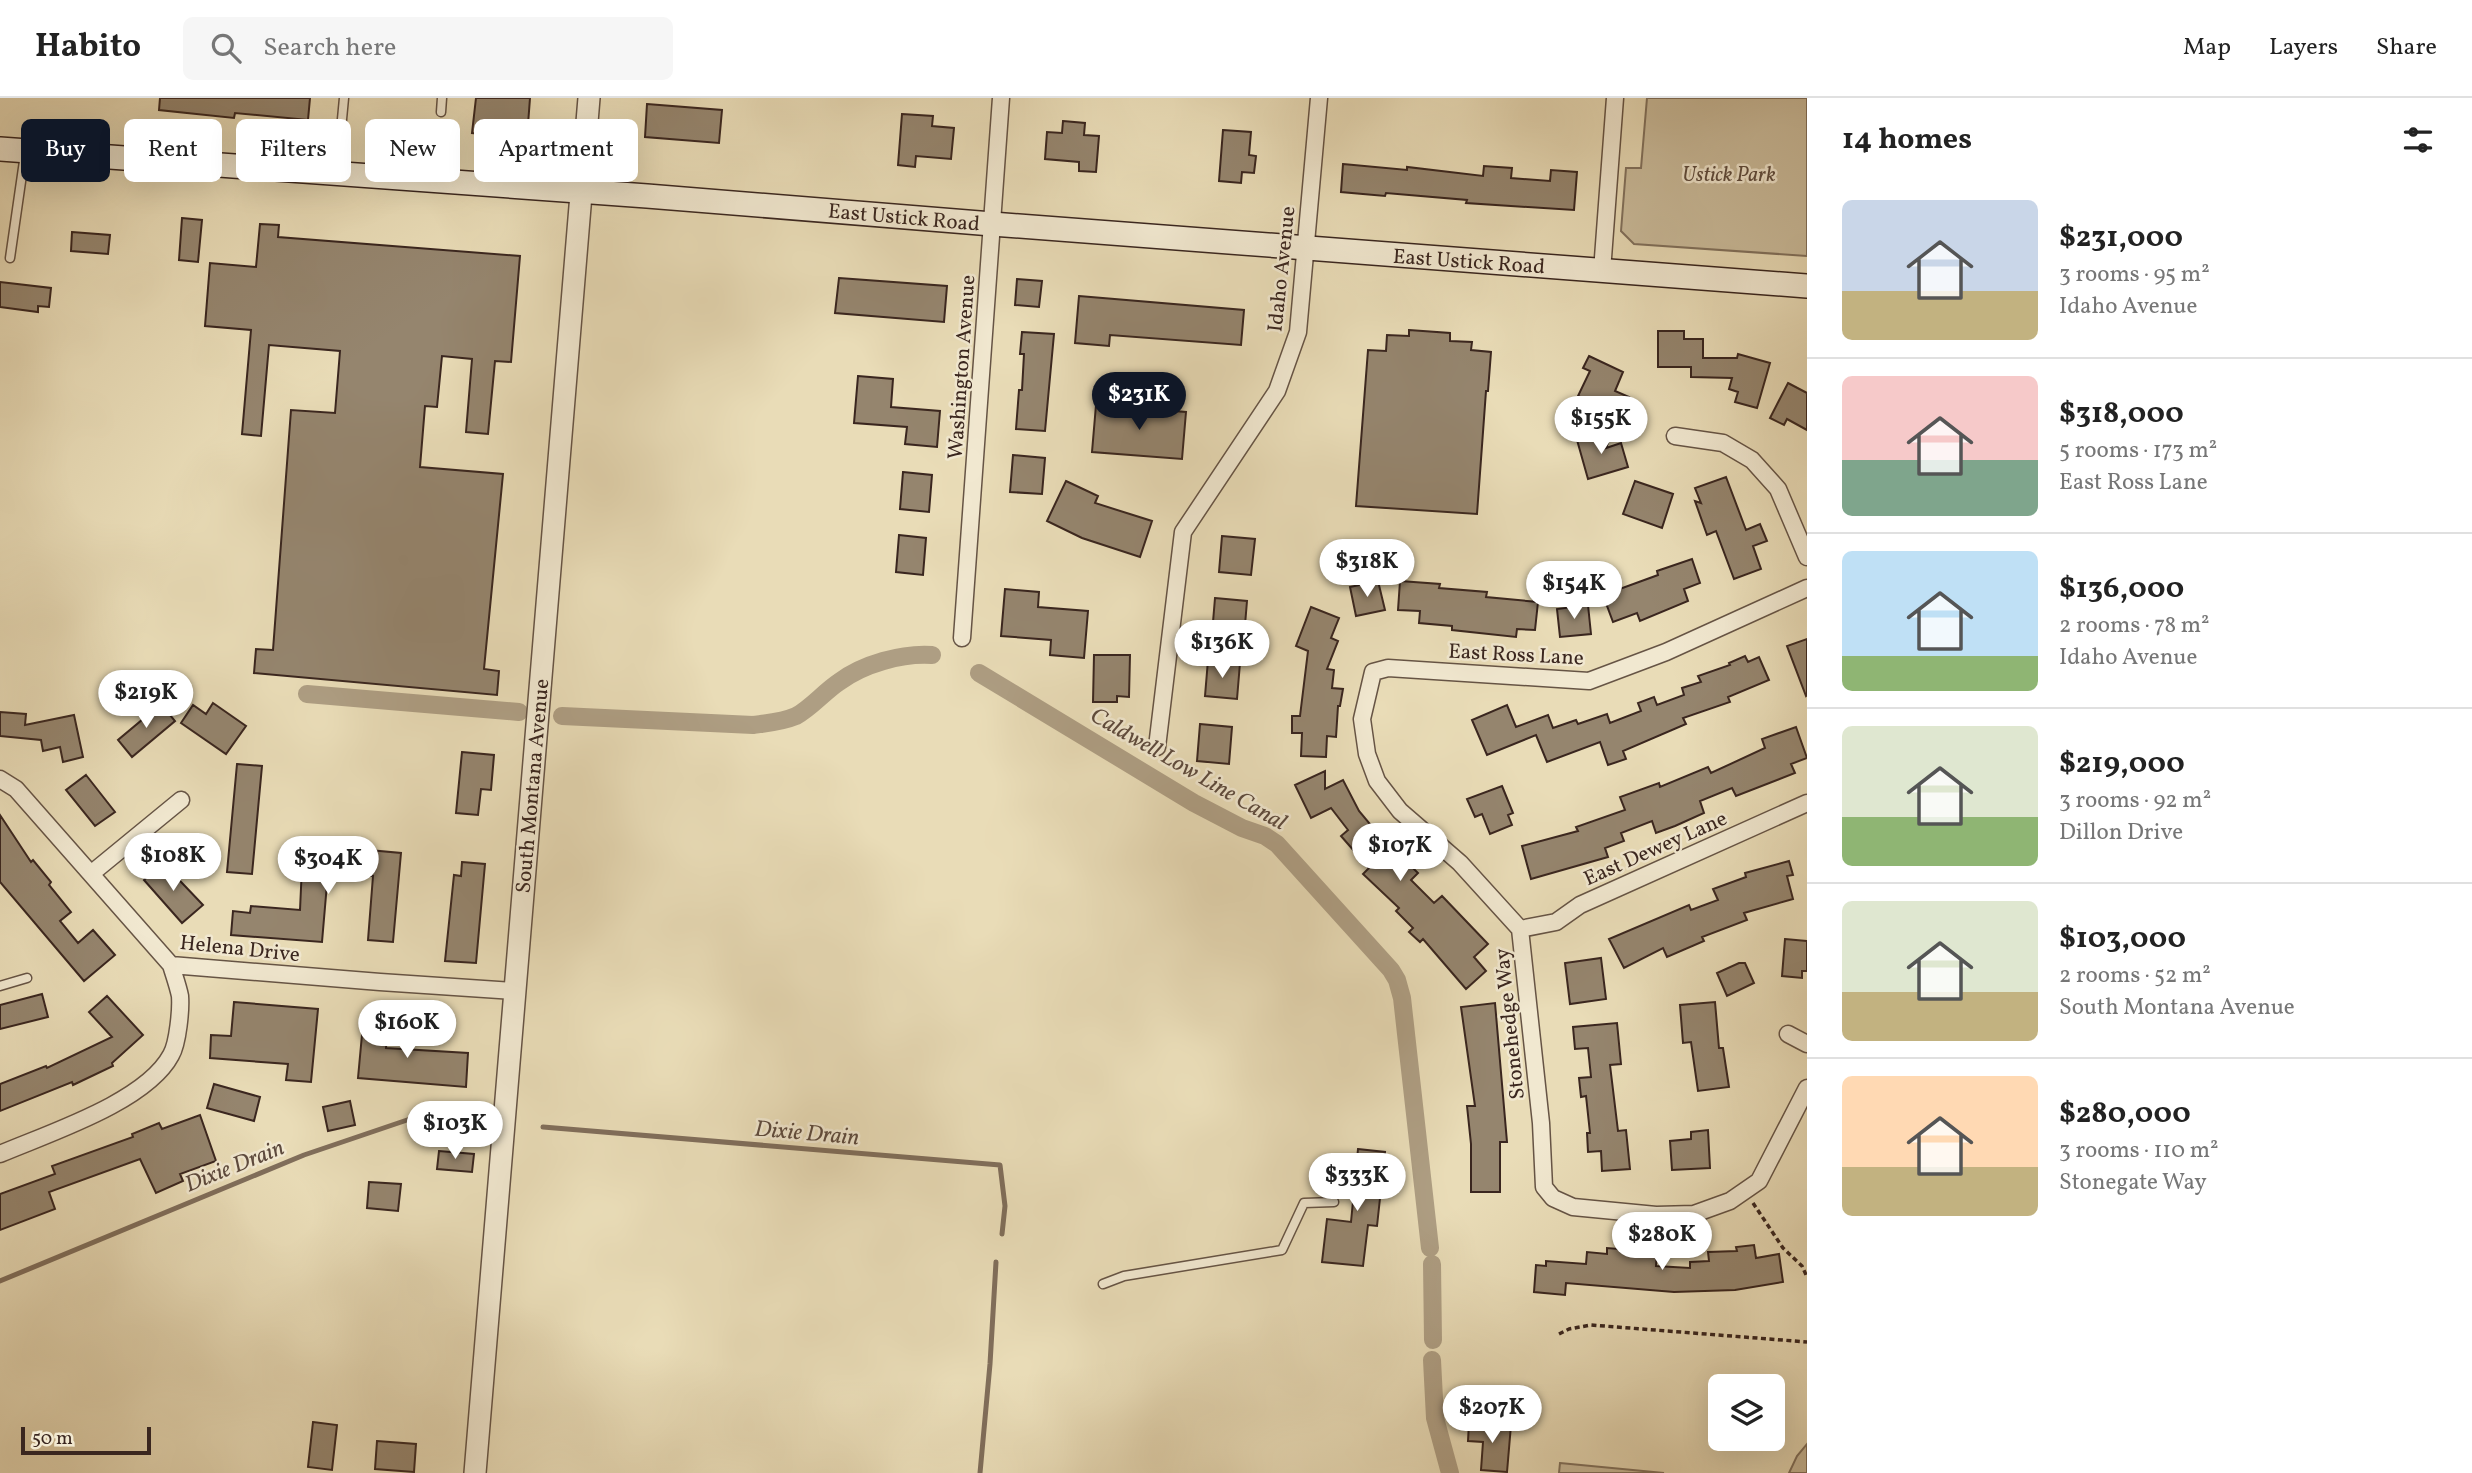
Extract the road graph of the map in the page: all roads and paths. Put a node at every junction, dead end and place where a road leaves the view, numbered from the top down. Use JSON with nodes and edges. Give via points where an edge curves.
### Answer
{"nodes":[{"id":1,"x":344,"y":98,"type":"edge"},
{"id":2,"x":442,"y":98,"type":"edge"},
{"id":3,"x":589,"y":98,"type":"edge"},
{"id":4,"x":1001,"y":98,"type":"edge"},
{"id":5,"x":1319,"y":98,"type":"edge"},
{"id":6,"x":1615,"y":98,"type":"edge"},
{"id":7,"x":441,"y":112,"type":"dead end"},
{"id":8,"x":342,"y":119,"type":"edge"},
{"id":9,"x":0,"y":149,"type":"edge"},
{"id":10,"x":21,"y":151,"type":"edge"},
{"id":11,"x":110,"y":157,"type":"edge"},
{"id":12,"x":236,"y":166,"type":"edge"},
{"id":13,"x":351,"y":174,"type":"edge"},
{"id":14,"x":21,"y":180,"type":"edge"},
{"id":15,"x":582,"y":191,"type":"junction"},
{"id":16,"x":992,"y":224,"type":"junction"},
{"id":17,"x":1306,"y":248,"type":"junction"},
{"id":18,"x":10,"y":258,"type":"dead end"},
{"id":19,"x":1602,"y":271,"type":"junction"},
{"id":20,"x":1807,"y":286,"type":"edge"},
{"id":21,"x":1675,"y":436,"type":"dead end"},
{"id":22,"x":1807,"y":557,"type":"edge"},
{"id":23,"x":1807,"y":588,"type":"edge"},
{"id":24,"x":961,"y":638,"type":"dead end"},
{"id":25,"x":1373,"y":673,"type":"joint"},
{"id":26,"x":1157,"y":747,"type":"dead end"},
{"id":27,"x":0,"y":779,"type":"edge"},
{"id":28,"x":181,"y":800,"type":"dead end"},
{"id":29,"x":1807,"y":803,"type":"edge"},
{"id":30,"x":92,"y":873,"type":"junction"},
{"id":31,"x":1520,"y":929,"type":"junction"},
{"id":32,"x":171,"y":965,"type":"junction"},
{"id":33,"x":27,"y":978,"type":"dead end"},
{"id":34,"x":0,"y":986,"type":"edge"},
{"id":35,"x":515,"y":991,"type":"junction"},
{"id":36,"x":1788,"y":1034,"type":"dead end"},
{"id":37,"x":1807,"y":1044,"type":"edge"},
{"id":38,"x":1807,"y":1088,"type":"edge"},
{"id":39,"x":0,"y":1154,"type":"edge"},
{"id":40,"x":1745,"y":1191,"type":"junction"},
{"id":41,"x":1334,"y":1202,"type":"dead end"},
{"id":42,"x":1807,"y":1277,"type":"edge"},
{"id":43,"x":1103,"y":1284,"type":"dead end"},
{"id":44,"x":1559,"y":1334,"type":"dead end"},
{"id":45,"x":1807,"y":1342,"type":"edge"},
{"id":46,"x":475,"y":1473,"type":"edge"}],
"edges":[{"from":1,"to":8,"type":"lane"},
{"from":2,"to":7,"type":"lane"},
{"from":3,"to":15,"type":"street","name":"South Montana Avenue"},
{"from":4,"to":16,"type":"street","name":"Washington Avenue"},
{"from":5,"to":17,"type":"street","name":"Idaho Avenue"},
{"from":6,"to":19,"type":"street"},
{"from":9,"to":10,"type":"main road","name":"East Ustick Road"},
{"from":11,"to":12,"type":"main road","name":"East Ustick Road"},
{"from":13,"to":15,"type":"main road","name":"East Ustick Road"},
{"from":14,"to":18,"type":"lane"},
{"from":15,"to":16,"type":"main road","name":"East Ustick Road"},
{"from":15,"to":35,"type":"street","name":"South Montana Avenue"},
{"from":16,"to":17,"type":"main road","name":"East Ustick Road"},
{"from":16,"to":24,"type":"street","name":"Washington Avenue"},
{"from":17,"to":19,"type":"main road","name":"East Ustick Road"},
{"from":17,"to":26,"type":"street","name":"Idaho Avenue","via":[[1298,332],[1278,391],[1183,532]]},
{"from":19,"to":20,"type":"main road","name":"East Ustick Road"},
{"from":21,"to":22,"type":"street","via":[[1723,443],[1752,460],[1778,489]]},
{"from":23,"to":25,"type":"street","name":"East Ross Lane","via":[[1666,652],[1589,681],[1388,668]]},
{"from":25,"to":31,"type":"street","name":"Stonehedge Way","via":[[1362,719],[1377,781],[1400,811],[1460,863]]},
{"from":27,"to":30,"type":"street","name":"Helena Drive","via":[[16,789]]},
{"from":28,"to":30,"type":"street"},
{"from":29,"to":31,"type":"street","name":"East Dewey Lane","via":[[1580,905],[1556,922]]},
{"from":30,"to":32,"type":"street","name":"Helena Drive"},
{"from":31,"to":40,"type":"street","name":"Stonehedge Way","via":[[1544,1187],[1553,1198],[1573,1207],[1694,1214],[1730,1202]]},
{"from":32,"to":35,"type":"street","name":"Helena Drive"},
{"from":32,"to":39,"type":"street","via":[[180,997],[178,1027],[172,1054],[157,1075],[127,1099]]},
{"from":33,"to":34,"type":"lane"},
{"from":35,"to":46,"type":"street","name":"South Montana Avenue"},
{"from":36,"to":37,"type":"street"},
{"from":38,"to":40,"type":"street","via":[[1759,1181]]},
{"from":40,"to":42,"type":"path"},
{"from":41,"to":43,"type":"lane","via":[[1304,1203],[1282,1250],[1124,1276]]},
{"from":44,"to":45,"type":"path","via":[[1591,1325]]}]}
